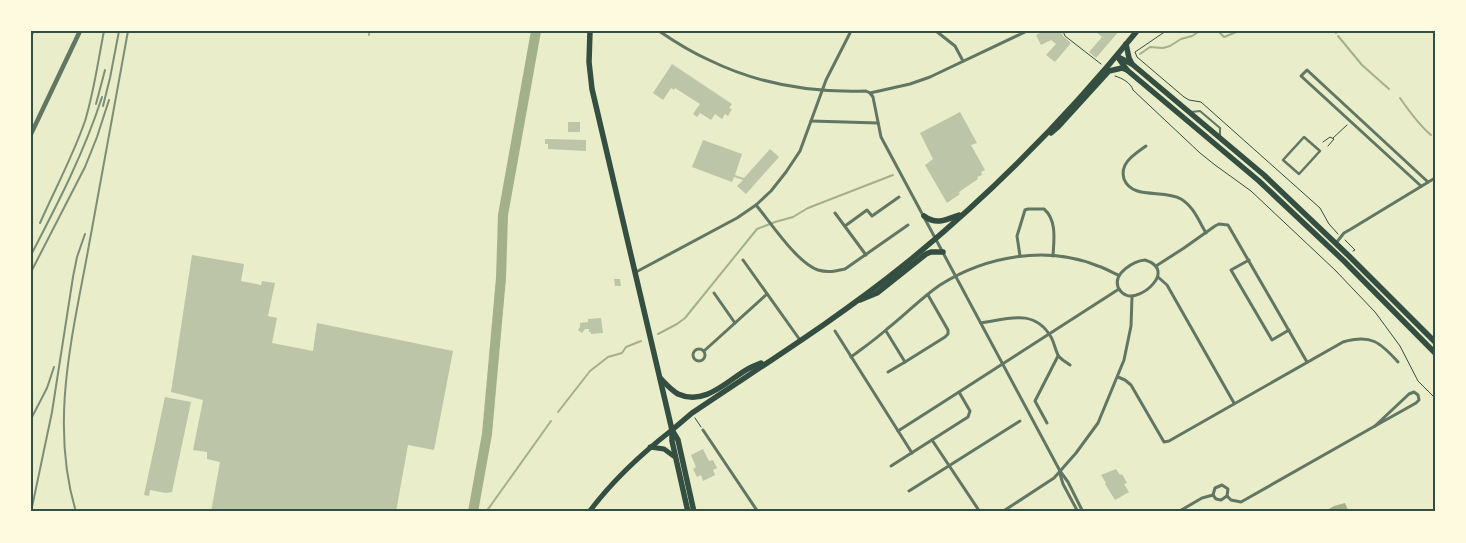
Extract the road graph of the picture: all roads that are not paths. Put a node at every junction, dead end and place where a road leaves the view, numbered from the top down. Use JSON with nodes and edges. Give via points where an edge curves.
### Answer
{"nodes":[{"id":1,"x":33,"y":31,"type":"edge"},
{"id":2,"x":80,"y":31,"type":"edge"},
{"id":3,"x":590,"y":31,"type":"edge"},
{"id":4,"x":659,"y":31,"type":"edge"},
{"id":5,"x":852,"y":31,"type":"edge"},
{"id":6,"x":936,"y":31,"type":"edge"},
{"id":7,"x":1027,"y":31,"type":"edge"},
{"id":8,"x":1137,"y":31,"type":"edge"},
{"id":9,"x":31,"y":36,"type":"edge"},
{"id":10,"x":1126,"y":44,"type":"junction"},
{"id":11,"x":1116,"y":56,"type":"junction"},
{"id":12,"x":963,"y":61,"type":"junction"},
{"id":13,"x":1132,"y":64,"type":"junction"},
{"id":14,"x":1127,"y":70,"type":"junction"},
{"id":15,"x":821,"y":91,"type":"junction"},
{"id":16,"x":870,"y":92,"type":"junction"},
{"id":17,"x":811,"y":121,"type":"junction"},
{"id":18,"x":878,"y":123,"type":"junction"},
{"id":19,"x":31,"y":134,"type":"edge"},
{"id":20,"x":1039,"y":141,"type":"junction"},
{"id":21,"x":1146,"y":146,"type":"dead end"},
{"id":22,"x":1283,"y":160,"type":"joint"},
{"id":23,"x":1435,"y":178,"type":"edge"},
{"id":24,"x":1428,"y":182,"type":"junction"},
{"id":25,"x":1421,"y":186,"type":"junction"},
{"id":26,"x":899,"y":197,"type":"dead end"},
{"id":27,"x":756,"y":205,"type":"junction"},
{"id":28,"x":835,"y":213,"type":"dead end"},
{"id":29,"x":963,"y":214,"type":"junction"},
{"id":30,"x":924,"y":216,"type":"junction"},
{"id":31,"x":908,"y":225,"type":"dead end"},
{"id":32,"x":845,"y":226,"type":"junction"},
{"id":33,"x":1206,"y":233,"type":"junction"},
{"id":34,"x":936,"y":238,"type":"junction"},
{"id":35,"x":1333,"y":245,"type":"junction"},
{"id":36,"x":943,"y":252,"type":"junction"},
{"id":37,"x":866,"y":256,"type":"junction"},
{"id":38,"x":1020,"y":256,"type":"junction"},
{"id":39,"x":1053,"y":256,"type":"junction"},
{"id":40,"x":743,"y":260,"type":"dead end"},
{"id":41,"x":1249,"y":260,"type":"junction"},
{"id":42,"x":1156,"y":266,"type":"junction"},
{"id":43,"x":636,"y":272,"type":"junction"},
{"id":44,"x":1118,"y":275,"type":"junction"},
{"id":45,"x":956,"y":276,"type":"junction"},
{"id":46,"x":1158,"y":278,"type":"junction"},
{"id":47,"x":1119,"y":289,"type":"junction"},
{"id":48,"x":714,"y":293,"type":"dead end"},
{"id":49,"x":767,"y":294,"type":"junction"},
{"id":50,"x":928,"y":295,"type":"junction"},
{"id":51,"x":1132,"y":297,"type":"junction"},
{"id":52,"x":852,"y":304,"type":"junction"},
{"id":53,"x":1401,"y":320,"type":"junction"},
{"id":54,"x":735,"y":323,"type":"junction"},
{"id":55,"x":981,"y":323,"type":"junction"},
{"id":56,"x":1289,"y":330,"type":"junction"},
{"id":57,"x":835,"y":331,"type":"dead end"},
{"id":58,"x":886,"y":331,"type":"junction"},
{"id":59,"x":1049,"y":334,"type":"junction"},
{"id":60,"x":800,"y":340,"type":"junction"},
{"id":61,"x":1435,"y":342,"type":"edge"},
{"id":62,"x":1435,"y":348,"type":"edge"},
{"id":63,"x":704,"y":351,"type":"junction"},
{"id":64,"x":1435,"y":353,"type":"edge"},
{"id":65,"x":776,"y":356,"type":"junction"},
{"id":66,"x":1058,"y":356,"type":"junction"},
{"id":67,"x":851,"y":357,"type":"junction"},
{"id":68,"x":905,"y":362,"type":"junction"},
{"id":69,"x":1308,"y":362,"type":"junction"},
{"id":70,"x":1398,"y":362,"type":"dead end"},
{"id":71,"x":1002,"y":364,"type":"junction"},
{"id":72,"x":1070,"y":365,"type":"dead end"},
{"id":73,"x":888,"y":372,"type":"dead end"},
{"id":74,"x":1118,"y":377,"type":"junction"},
{"id":75,"x":659,"y":378,"type":"junction"},
{"id":76,"x":958,"y":392,"type":"junction"},
{"id":77,"x":1234,"y":403,"type":"junction"},
{"id":78,"x":1020,"y":421,"type":"dead end"},
{"id":79,"x":1047,"y":424,"type":"dead end"},
{"id":80,"x":1375,"y":426,"type":"junction"},
{"id":81,"x":672,"y":430,"type":"junction"},
{"id":82,"x":703,"y":430,"type":"road end"},
{"id":83,"x":898,"y":431,"type":"junction"},
{"id":84,"x":932,"y":440,"type":"junction"},
{"id":85,"x":650,"y":447,"type":"junction"},
{"id":86,"x":912,"y":453,"type":"junction"},
{"id":87,"x":675,"y":457,"type":"junction"},
{"id":88,"x":891,"y":466,"type":"dead end"},
{"id":89,"x":949,"y":466,"type":"junction"},
{"id":90,"x":1060,"y":471,"type":"junction"},
{"id":91,"x":910,"y":491,"type":"dead end"},
{"id":92,"x":1213,"y":494,"type":"junction"},
{"id":93,"x":1227,"y":496,"type":"junction"},
{"id":94,"x":589,"y":512,"type":"edge"},
{"id":95,"x":688,"y":512,"type":"edge"},
{"id":96,"x":694,"y":512,"type":"edge"},
{"id":97,"x":758,"y":512,"type":"edge"},
{"id":98,"x":980,"y":512,"type":"edge"},
{"id":99,"x":1002,"y":512,"type":"edge"},
{"id":100,"x":1078,"y":512,"type":"edge"},
{"id":101,"x":1083,"y":512,"type":"edge"},
{"id":102,"x":1178,"y":512,"type":"edge"}],
"edges":[{"from":1,"to":9,"type":"street"},
{"from":2,"to":19,"type":"street"},
{"from":3,"to":43,"type":"main road","via":[[592,89]]},
{"from":4,"to":15,"type":"street","via":[[694,53],[727,68],[770,82]]},
{"from":5,"to":15,"type":"street"},
{"from":6,"to":12,"type":"street","via":[[955,46]]},
{"from":7,"to":12,"type":"street"},
{"from":8,"to":10,"type":"main road"},
{"from":10,"to":11,"type":"main road"},
{"from":10,"to":13,"type":"main road"},
{"from":11,"to":13,"type":"main road"},
{"from":11,"to":14,"type":"main road"},
{"from":11,"to":20,"type":"main road"},
{"from":12,"to":16,"type":"street","via":[[910,84]]},
{"from":13,"to":35,"type":"main road","via":[[1264,175]]},
{"from":14,"to":20,"type":"main road","via":[[1122,68],[1109,72],[1058,127]]},
{"from":14,"to":35,"type":"main road"},
{"from":15,"to":16,"type":"street"},
{"from":15,"to":17,"type":"street"},
{"from":16,"to":18,"type":"street"},
{"from":17,"to":18,"type":"street"},
{"from":17,"to":27,"type":"street","via":[[800,151],[771,191]]},
{"from":18,"to":30,"type":"street","via":[[881,137]]},
{"from":20,"to":29,"type":"main road"},
{"from":21,"to":33,"type":"street","via":[[1126,163],[1124,177],[1127,184],[1132,190],[1181,199],[1193,210]]},
{"from":22,"to":22,"type":"street","via":[[1304,137],[1320,152],[1299,174]]},
{"from":23,"to":24,"type":"street"},
{"from":24,"to":25,"type":"street"},
{"from":24,"to":25,"type":"street","via":[[1307,70],[1301,76]]},
{"from":25,"to":35,"type":"street","via":[[1351,228]]},
{"from":26,"to":32,"type":"street","via":[[872,216],[868,210]]},
{"from":27,"to":37,"type":"street","via":[[791,249],[818,270],[846,269]]},
{"from":27,"to":43,"type":"street","via":[[738,218]]},
{"from":28,"to":32,"type":"street"},
{"from":29,"to":30,"type":"main road","via":[[941,221]]},
{"from":29,"to":34,"type":"main road"},
{"from":30,"to":34,"type":"street"},
{"from":31,"to":37,"type":"street"},
{"from":32,"to":37,"type":"street"},
{"from":33,"to":41,"type":"street","via":[[1225,223]]},
{"from":33,"to":42,"type":"street"},
{"from":34,"to":36,"type":"street"},
{"from":34,"to":52,"type":"main road"},
{"from":35,"to":53,"type":"main road","via":[[1344,261]]},
{"from":35,"to":61,"type":"main road"},
{"from":36,"to":45,"type":"street"},
{"from":36,"to":52,"type":"main road","via":[[926,254],[876,293]]},
{"from":38,"to":39,"type":"street"},
{"from":38,"to":39,"type":"street","via":[[1017,236],[1028,209],[1047,212],[1054,228]]},
{"from":38,"to":45,"type":"street","via":[[999,259]]},
{"from":39,"to":44,"type":"street","via":[[1097,265]]},
{"from":40,"to":49,"type":"street"},
{"from":41,"to":56,"type":"street"},
{"from":41,"to":56,"type":"street","via":[[1231,270],[1272,340]]},
{"from":42,"to":44,"type":"street","via":[[1145,260],[1139,261]]},
{"from":42,"to":46,"type":"street"},
{"from":43,"to":75,"type":"main road"},
{"from":44,"to":47,"type":"street"},
{"from":45,"to":50,"type":"street"},
{"from":45,"to":55,"type":"street"},
{"from":46,"to":51,"type":"street","via":[[1154,285]]},
{"from":46,"to":77,"type":"street","via":[[1167,284]]},
{"from":47,"to":51,"type":"street"},
{"from":47,"to":59,"type":"street"},
{"from":48,"to":54,"type":"street"},
{"from":49,"to":54,"type":"street"},
{"from":49,"to":60,"type":"street"},
{"from":50,"to":58,"type":"street"},
{"from":50,"to":68,"type":"street","via":[[948,334]]},
{"from":51,"to":74,"type":"street","via":[[1129,342]]},
{"from":52,"to":60,"type":"main road"},
{"from":53,"to":62,"type":"main road","via":[[1409,322]]},
{"from":53,"to":64,"type":"main road"},
{"from":54,"to":63,"type":"street"},
{"from":55,"to":59,"type":"street","via":[[1031,318],[1045,327]]},
{"from":55,"to":71,"type":"street"},
{"from":56,"to":69,"type":"street"},
{"from":57,"to":67,"type":"street"},
{"from":58,"to":67,"type":"street"},
{"from":58,"to":68,"type":"street"},
{"from":59,"to":66,"type":"street"},
{"from":59,"to":71,"type":"street"},
{"from":60,"to":65,"type":"main road"},
{"from":63,"to":63,"type":"street","via":[[694,351],[695,360],[704,359]]},
{"from":65,"to":75,"type":"main road","via":[[701,396],[676,393]]},
{"from":65,"to":81,"type":"main road"},
{"from":66,"to":72,"type":"street"},
{"from":66,"to":79,"type":"street","via":[[1034,400]]},
{"from":67,"to":83,"type":"street"},
{"from":68,"to":73,"type":"street"},
{"from":69,"to":70,"type":"street","via":[[1343,342],[1364,338],[1384,346]]},
{"from":69,"to":77,"type":"street"},
{"from":71,"to":76,"type":"street"},
{"from":71,"to":90,"type":"street"},
{"from":74,"to":77,"type":"street","via":[[1131,385],[1164,442]]},
{"from":74,"to":90,"type":"street","via":[[1095,427]]},
{"from":75,"to":81,"type":"main road"},
{"from":76,"to":83,"type":"street"},
{"from":76,"to":84,"type":"street","via":[[970,411],[968,417]]},
{"from":78,"to":89,"type":"street"},
{"from":80,"to":80,"type":"street","via":[[1409,394],[1414,392],[1418,395],[1416,403]]},
{"from":80,"to":93,"type":"street","via":[[1241,502]]},
{"from":81,"to":85,"type":"main road"},
{"from":81,"to":87,"type":"main road"},
{"from":81,"to":96,"type":"main road","via":[[678,440]]},
{"from":82,"to":97,"type":"street"},
{"from":83,"to":86,"type":"street"},
{"from":84,"to":86,"type":"street"},
{"from":84,"to":89,"type":"street"},
{"from":85,"to":87,"type":"main road","via":[[664,449]]},
{"from":85,"to":94,"type":"main road"},
{"from":86,"to":88,"type":"street"},
{"from":87,"to":95,"type":"main road"},
{"from":89,"to":91,"type":"street"},
{"from":89,"to":98,"type":"street"},
{"from":90,"to":99,"type":"street"},
{"from":90,"to":100,"type":"street"},
{"from":90,"to":101,"type":"street"},
{"from":92,"to":93,"type":"street","via":[[1218,500]]},
{"from":92,"to":93,"type":"street","via":[[1215,488],[1222,485],[1228,489]]},
{"from":92,"to":102,"type":"street"}]}
